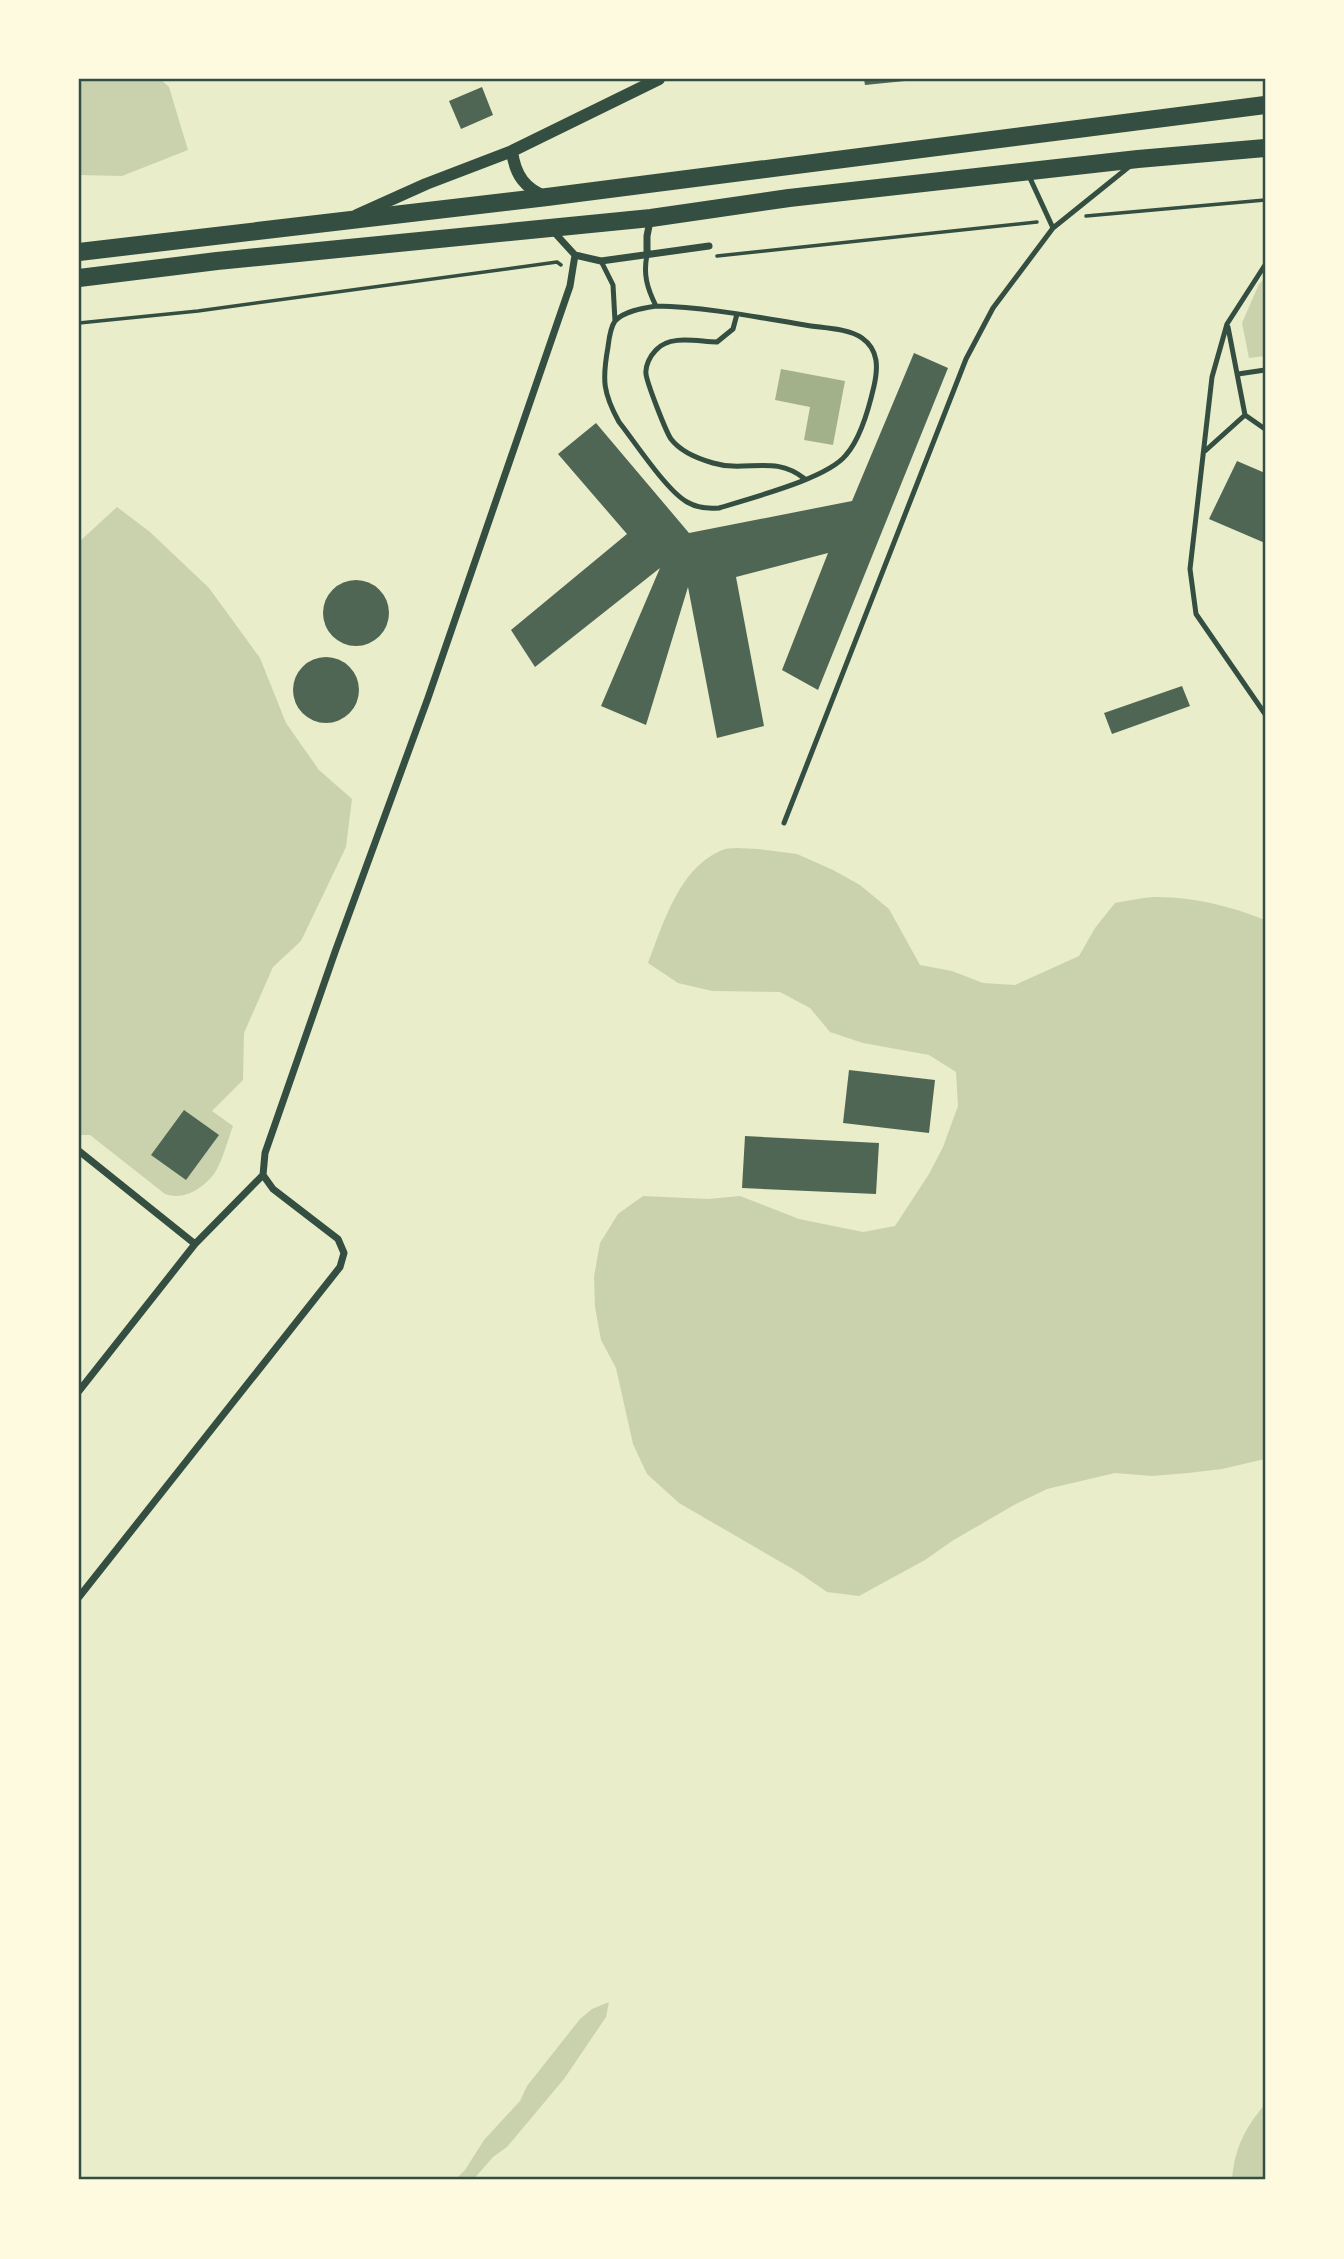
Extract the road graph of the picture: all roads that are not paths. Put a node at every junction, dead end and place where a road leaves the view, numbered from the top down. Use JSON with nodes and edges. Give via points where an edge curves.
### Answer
{"nodes":[{"id":1,"x":659,"y":79,"type":"edge"},
{"id":2,"x":1265,"y":105,"type":"edge"},
{"id":3,"x":1265,"y":148,"type":"edge"},
{"id":4,"x":512,"y":151,"type":"junction"},
{"id":5,"x":1138,"y":159,"type":"junction"},
{"id":6,"x":1027,"y":173,"type":"junction"},
{"id":7,"x":547,"y":197,"type":"junction"},
{"id":8,"x":651,"y":218,"type":"junction"},
{"id":9,"x":341,"y":222,"type":"junction"},
{"id":10,"x":550,"y":228,"type":"junction"},
{"id":11,"x":1053,"y":228,"type":"junction"},
{"id":12,"x":709,"y":246,"type":"dead end"},
{"id":13,"x":79,"y":252,"type":"edge"},
{"id":14,"x":576,"y":255,"type":"junction"},
{"id":15,"x":648,"y":255,"type":"junction"},
{"id":16,"x":601,"y":261,"type":"junction"},
{"id":17,"x":1265,"y":265,"type":"edge"},
{"id":18,"x":79,"y":278,"type":"edge"},
{"id":19,"x":656,"y":306,"type":"junction"},
{"id":20,"x":737,"y":314,"type":"junction"},
{"id":21,"x":615,"y":321,"type":"junction"},
{"id":22,"x":1227,"y":324,"type":"junction"},
{"id":23,"x":1265,"y":370,"type":"edge"},
{"id":24,"x":1238,"y":374,"type":"junction"},
{"id":25,"x":1245,"y":415,"type":"junction"},
{"id":26,"x":1265,"y":429,"type":"edge"},
{"id":27,"x":1205,"y":451,"type":"junction"},
{"id":28,"x":805,"y":479,"type":"junction"},
{"id":29,"x":1265,"y":714,"type":"edge"},
{"id":30,"x":784,"y":823,"type":"dead end"},
{"id":31,"x":79,"y":1151,"type":"edge"},
{"id":32,"x":263,"y":1175,"type":"junction"},
{"id":33,"x":195,"y":1244,"type":"junction"},
{"id":34,"x":79,"y":1391,"type":"edge"},
{"id":35,"x":79,"y":1597,"type":"edge"}],
"edges":[{"from":1,"to":4,"type":"street"},
{"from":2,"to":7,"type":"main road"},
{"from":3,"to":5,"type":"main road"},
{"from":4,"to":7,"type":"street","via":[[521,180]]},
{"from":4,"to":9,"type":"street"},
{"from":5,"to":6,"type":"main road"},
{"from":5,"to":11,"type":"lane"},
{"from":6,"to":8,"type":"main road"},
{"from":6,"to":11,"type":"lane"},
{"from":7,"to":9,"type":"main road"},
{"from":8,"to":10,"type":"main road"},
{"from":8,"to":15,"type":"street"},
{"from":9,"to":13,"type":"main road"},
{"from":10,"to":14,"type":"street"},
{"from":10,"to":18,"type":"main road"},
{"from":11,"to":30,"type":"lane","via":[[993,308],[966,359]]},
{"from":12,"to":15,"type":"street"},
{"from":14,"to":16,"type":"street"},
{"from":14,"to":32,"type":"street","via":[[570,286],[428,698],[272,1130]]},
{"from":15,"to":16,"type":"street"},
{"from":15,"to":19,"type":"lane","via":[[645,279]]},
{"from":16,"to":21,"type":"lane","via":[[613,285]]},
{"from":17,"to":22,"type":"lane"},
{"from":19,"to":20,"type":"lane"},
{"from":19,"to":21,"type":"lane"},
{"from":20,"to":28,"type":"lane","via":[[853,333],[874,353],[878,370],[851,449],[839,463]]},
{"from":20,"to":28,"type":"lane","via":[[733,329],[717,342],[673,341],[660,346],[650,358],[646,375],[672,439],[715,464],[774,464]]},
{"from":21,"to":28,"type":"lane","via":[[603,374],[607,396],[619,422],[678,495],[693,505],[719,509]]},
{"from":22,"to":24,"type":"lane"},
{"from":22,"to":27,"type":"lane","via":[[1212,377]]},
{"from":23,"to":24,"type":"lane"},
{"from":24,"to":25,"type":"lane"},
{"from":25,"to":26,"type":"lane"},
{"from":25,"to":27,"type":"lane"},
{"from":27,"to":29,"type":"lane","via":[[1190,569],[1196,614]]},
{"from":31,"to":33,"type":"street"},
{"from":32,"to":33,"type":"street"},
{"from":32,"to":35,"type":"street","via":[[273,1189],[338,1239],[344,1252],[340,1267]]},
{"from":33,"to":34,"type":"street"}]}
